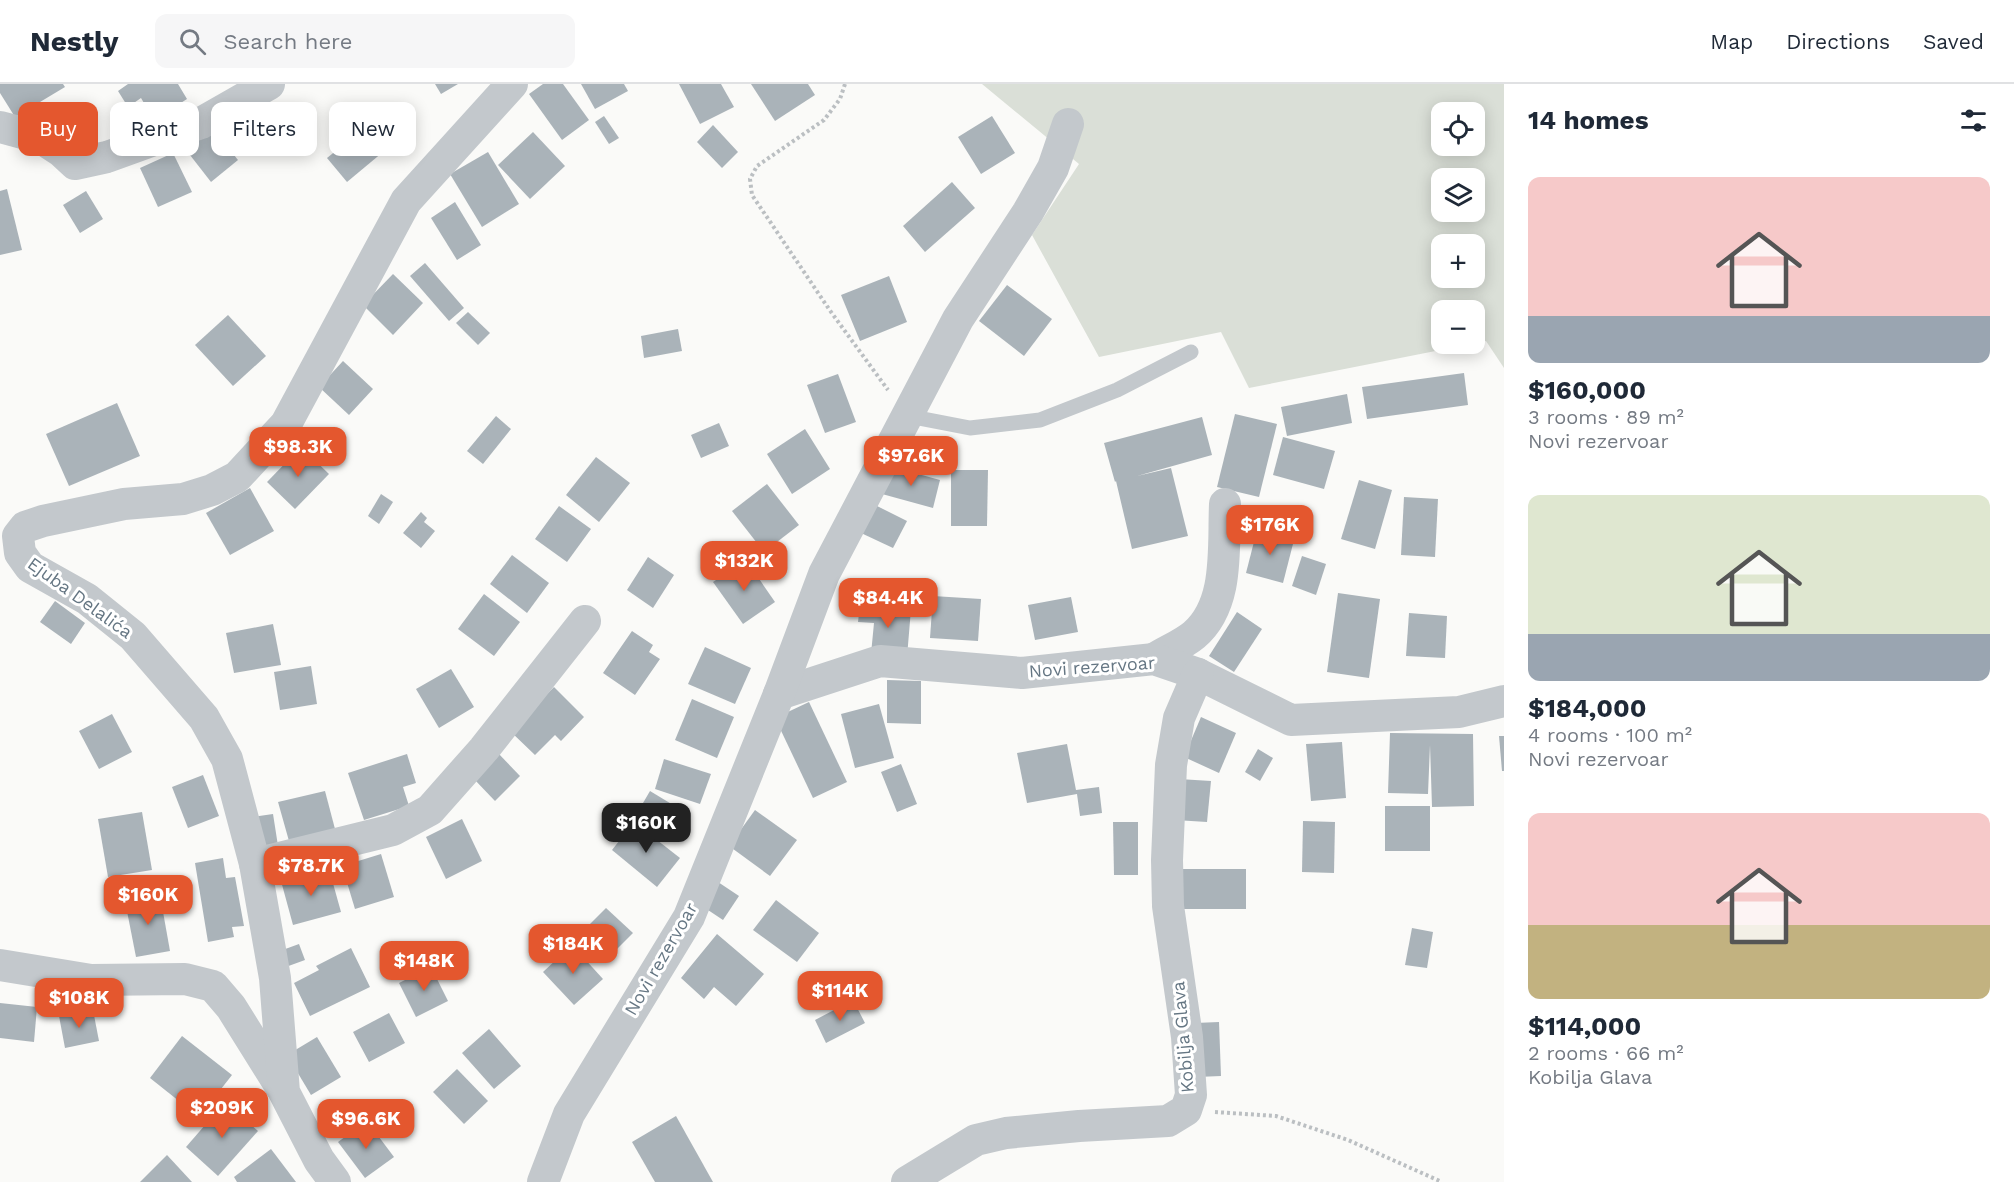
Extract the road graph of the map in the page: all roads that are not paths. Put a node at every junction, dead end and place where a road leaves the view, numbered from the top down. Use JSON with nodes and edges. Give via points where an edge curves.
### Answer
{"nodes":[{"id":1,"x":268,"y":84,"type":"edge"},
{"id":2,"x":512,"y":84,"type":"edge"},
{"id":3,"x":1068,"y":124,"type":"dead end"},
{"id":4,"x":0,"y":127,"type":"edge"},
{"id":5,"x":1191,"y":352,"type":"dead end"},
{"id":6,"x":908,"y":416,"type":"junction"},
{"id":7,"x":1225,"y":504,"type":"dead end"},
{"id":8,"x":585,"y":621,"type":"dead end"},
{"id":9,"x":1154,"y":659,"type":"junction"},
{"id":10,"x":1198,"y":674,"type":"junction"},
{"id":11,"x":779,"y":694,"type":"junction"},
{"id":12,"x":1504,"y":702,"type":"edge"},
{"id":13,"x":255,"y":864,"type":"junction"},
{"id":14,"x":0,"y":965,"type":"edge"},
{"id":15,"x":284,"y":1092,"type":"junction"},
{"id":16,"x":335,"y":1182,"type":"edge"},
{"id":17,"x":543,"y":1182,"type":"edge"},
{"id":18,"x":907,"y":1182,"type":"edge"}],
"edges":[{"from":1,"to":4,"type":"street","via":[[201,123],[107,157],[75,164],[41,138]]},
{"from":2,"to":13,"type":"street","name":"Ejuba Delalića","via":[[406,201],[286,424],[237,477],[183,499],[124,504],[43,521],[25,527],[18,536],[20,553],[30,567],[87,599],[134,636],[204,718],[227,759]]},
{"from":3,"to":6,"type":"street","name":"Novi rezervoar","via":[[1053,168],[958,319]]},
{"from":5,"to":6,"type":"lane","via":[[1117,390],[1040,420],[970,429]]},
{"from":6,"to":11,"type":"street","name":"Novi rezervoar","via":[[824,574]]},
{"from":7,"to":9,"type":"street","via":[[1221,589],[1210,615],[1194,635]]},
{"from":8,"to":13,"type":"street","via":[[484,749],[430,810],[393,830]]},
{"from":9,"to":10,"type":"street","name":"Novi rezervoar"},
{"from":9,"to":11,"type":"street","name":"Novi rezervoar","via":[[1022,673],[880,662]]},
{"from":10,"to":12,"type":"street","name":"Novi rezervoar","via":[[1291,720],[1459,712]]},
{"from":10,"to":18,"type":"street","name":"Kobilja Glava","via":[[1179,718],[1171,765],[1167,860],[1168,906],[1188,1048],[1191,1095],[1186,1110],[1168,1122],[1068,1127],[986,1137]]},
{"from":11,"to":17,"type":"street","name":"Novi rezervoar","via":[[689,917],[569,1113]]},
{"from":13,"to":15,"type":"street","name":"Ejuba Delalića","via":[[275,978]]},
{"from":14,"to":15,"type":"street","via":[[91,980],[186,979],[213,986],[231,1007]]},
{"from":15,"to":16,"type":"street","name":"Ejuba Delalića","via":[[319,1160]]}]}
